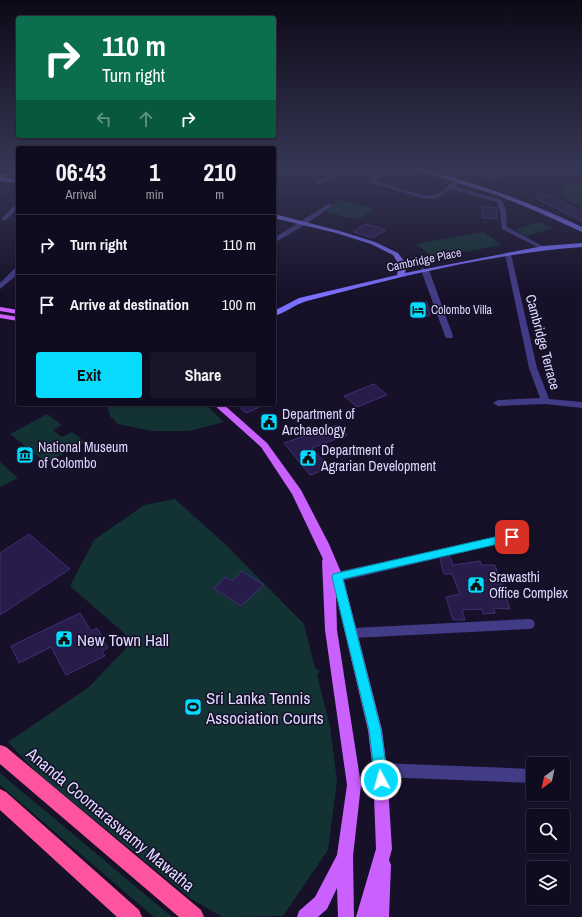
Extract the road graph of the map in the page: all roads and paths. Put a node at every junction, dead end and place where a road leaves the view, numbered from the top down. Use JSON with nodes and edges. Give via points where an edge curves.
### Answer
{"nodes":[{"id":1,"x":12,"y":211,"type":"edge"},
{"id":2,"x":322,"y":211,"type":"edge"},
{"id":3,"x":503,"y":211,"type":"edge"},
{"id":4,"x":542,"y":211,"type":"edge"},
{"id":5,"x":276,"y":217,"type":"edge"},
{"id":6,"x":4,"y":219,"type":"dead end"},
{"id":7,"x":304,"y":224,"type":"junction"},
{"id":8,"x":582,"y":230,"type":"edge"},
{"id":9,"x":276,"y":240,"type":"edge"},
{"id":10,"x":582,"y":245,"type":"edge"},
{"id":11,"x":543,"y":248,"type":"junction"},
{"id":12,"x":508,"y":254,"type":"junction"},
{"id":13,"x":425,"y":270,"type":"junction"},
{"id":14,"x":16,"y":272,"type":"edge"},
{"id":15,"x":401,"y":275,"type":"junction"},
{"id":16,"x":0,"y":287,"type":"edge"},
{"id":17,"x":0,"y":309,"type":"edge"},
{"id":18,"x":16,"y":312,"type":"edge"},
{"id":19,"x":276,"y":313,"type":"edge"},
{"id":20,"x":0,"y":316,"type":"edge"},
{"id":21,"x":16,"y":320,"type":"edge"},
{"id":22,"x":449,"y":336,"type":"dead end"},
{"id":23,"x":545,"y":401,"type":"junction"},
{"id":24,"x":498,"y":403,"type":"dead end"},
{"id":25,"x":582,"y":405,"type":"edge"},
{"id":26,"x":220,"y":406,"type":"edge"},
{"id":27,"x":512,"y":537,"type":"dead end"},
{"id":28,"x":328,"y":555,"type":"junction"},
{"id":29,"x":337,"y":577,"type":"junction"},
{"id":30,"x":529,"y":624,"type":"dead end"},
{"id":31,"x":352,"y":633,"type":"junction"},
{"id":32,"x":0,"y":753,"type":"edge"},
{"id":33,"x":380,"y":770,"type":"junction"},
{"id":34,"x":526,"y":776,"type":"edge"},
{"id":35,"x":0,"y":798,"type":"edge"},
{"id":36,"x":384,"y":849,"type":"junction"},
{"id":37,"x":346,"y":856,"type":"junction"},
{"id":38,"x":132,"y":917,"type":"edge"},
{"id":39,"x":194,"y":917,"type":"edge"},
{"id":40,"x":305,"y":917,"type":"edge"},
{"id":41,"x":346,"y":917,"type":"edge"},
{"id":42,"x":364,"y":917,"type":"edge"},
{"id":43,"x":381,"y":917,"type":"edge"}],
"edges":[{"from":1,"to":6,"type":"street"},
{"from":2,"to":7,"type":"street"},
{"from":3,"to":11,"type":"street","via":[[504,228]]},
{"from":4,"to":8,"type":"main road"},
{"from":5,"to":7,"type":"main road"},
{"from":7,"to":9,"type":"street"},
{"from":7,"to":15,"type":"main road","via":[[372,243],[396,254],[403,265]]},
{"from":10,"to":11,"type":"main road","name":"Cambridge Place"},
{"from":11,"to":12,"type":"main road","name":"Cambridge Place"},
{"from":12,"to":13,"type":"main road","name":"Cambridge Place"},
{"from":12,"to":23,"type":"street","name":"Cambridge Terrace","via":[[533,368]]},
{"from":13,"to":15,"type":"main road","name":"Cambridge Place"},
{"from":13,"to":22,"type":"street"},
{"from":14,"to":16,"type":"street"},
{"from":15,"to":19,"type":"main road","name":"Cambridge Place","via":[[302,300]]},
{"from":17,"to":18,"type":"main road"},
{"from":20,"to":21,"type":"main road"},
{"from":23,"to":24,"type":"street"},
{"from":23,"to":25,"type":"street","name":"Cambridge Terrace"},
{"from":26,"to":28,"type":"main road","via":[[264,445],[297,493]]},
{"from":27,"to":29,"type":"street"},
{"from":28,"to":29,"type":"main road"},
{"from":28,"to":37,"type":"main road","via":[[331,630],[354,785]]},
{"from":29,"to":31,"type":"main road"},
{"from":30,"to":31,"type":"street"},
{"from":31,"to":33,"type":"main road","via":[[375,730]]},
{"from":32,"to":39,"type":"highway","name":"Ananda Coomaraswamy Mawatha"},
{"from":33,"to":34,"type":"street"},
{"from":33,"to":36,"type":"main road"},
{"from":35,"to":38,"type":"highway"},
{"from":36,"to":42,"type":"main road"},
{"from":36,"to":43,"type":"main road"},
{"from":37,"to":40,"type":"main road","via":[[321,903]]},
{"from":37,"to":41,"type":"main road"}]}
